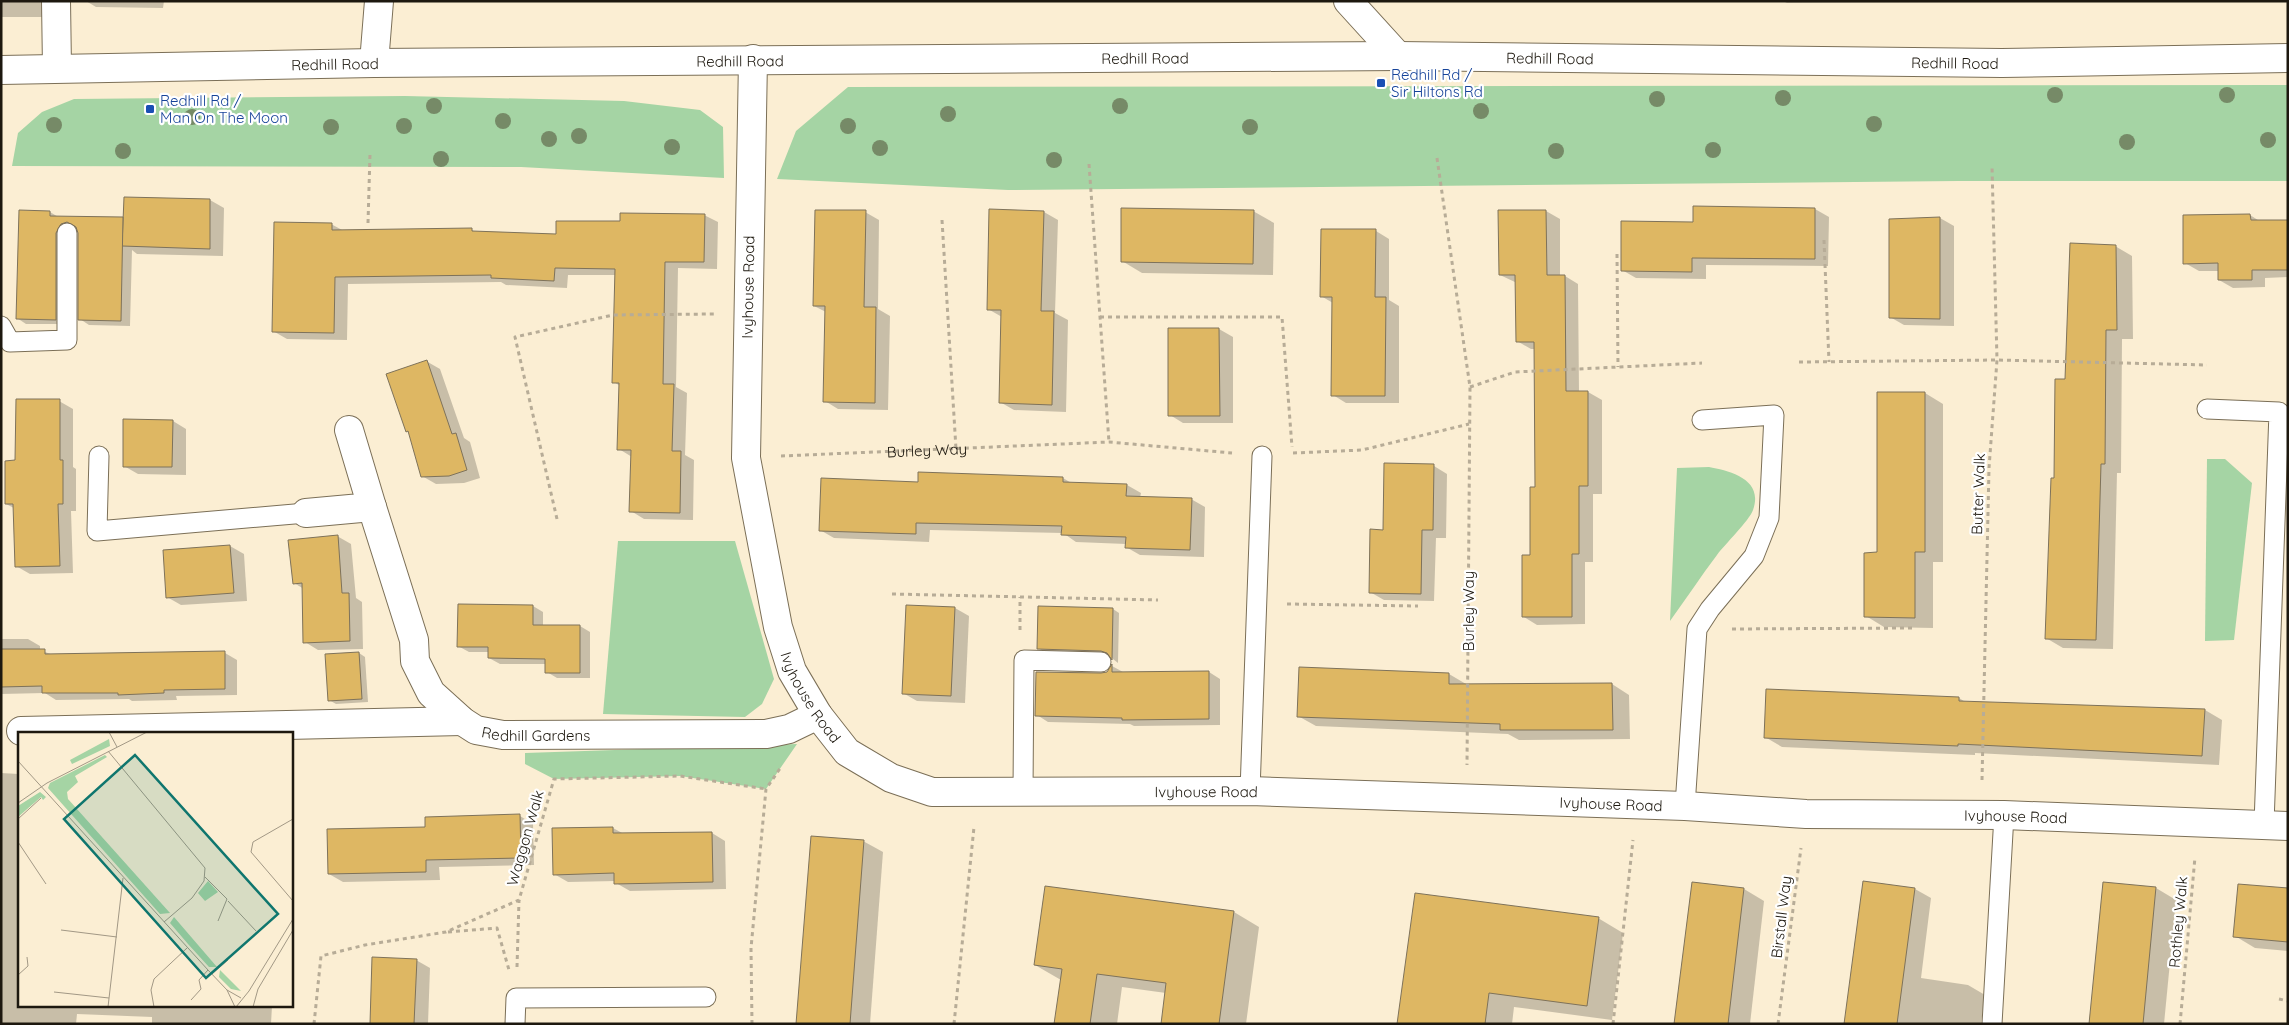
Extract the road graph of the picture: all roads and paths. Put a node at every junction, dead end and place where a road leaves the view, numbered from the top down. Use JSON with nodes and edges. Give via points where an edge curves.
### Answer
{"nodes":[{"id":1,"x":56,"y":1,"type":"edge"},
{"id":2,"x":379,"y":1,"type":"edge"},
{"id":3,"x":1348,"y":1,"type":"edge"},
{"id":4,"x":1398,"y":56,"type":"junction"},
{"id":5,"x":2288,"y":58,"type":"edge"},
{"id":6,"x":753,"y":59,"type":"junction"},
{"id":7,"x":374,"y":62,"type":"junction"},
{"id":8,"x":57,"y":68,"type":"junction"},
{"id":9,"x":1,"y":70,"type":"edge"},
{"id":10,"x":370,"y":154,"type":"dead end"},
{"id":11,"x":1437,"y":158,"type":"dead end"},
{"id":12,"x":1089,"y":164,"type":"dead end"},
{"id":13,"x":1992,"y":166,"type":"dead end"},
{"id":14,"x":942,"y":220,"type":"dead end"},
{"id":15,"x":368,"y":223,"type":"dead end"},
{"id":16,"x":67,"y":233,"type":"dead end"},
{"id":17,"x":1824,"y":240,"type":"dead end"},
{"id":18,"x":1617,"y":254,"type":"dead end"},
{"id":19,"x":748,"y":314,"type":"junction"},
{"id":20,"x":1100,"y":317,"type":"junction"},
{"id":21,"x":1,"y":326,"type":"edge"},
{"id":22,"x":1997,"y":360,"type":"junction"},
{"id":23,"x":1799,"y":362,"type":"dead end"},
{"id":24,"x":1829,"y":362,"type":"junction"},
{"id":25,"x":1702,"y":363,"type":"dead end"},
{"id":26,"x":2207,"y":365,"type":"dead end"},
{"id":27,"x":1618,"y":367,"type":"junction"},
{"id":28,"x":1470,"y":387,"type":"junction"},
{"id":29,"x":2207,"y":409,"type":"dead end"},
{"id":30,"x":1702,"y":420,"type":"dead end"},
{"id":31,"x":1469,"y":424,"type":"junction"},
{"id":32,"x":349,"y":430,"type":"dead end"},
{"id":33,"x":1109,"y":442,"type":"junction"},
{"id":34,"x":956,"y":449,"type":"junction"},
{"id":35,"x":1293,"y":453,"type":"junction"},
{"id":36,"x":99,"y":456,"type":"dead end"},
{"id":37,"x":1262,"y":456,"type":"junction"},
{"id":38,"x":746,"y":458,"type":"junction"},
{"id":39,"x":372,"y":507,"type":"junction"},
{"id":40,"x":306,"y":513,"type":"joint"},
{"id":41,"x":557,"y":519,"type":"dead end"},
{"id":42,"x":892,"y":594,"type":"dead end"},
{"id":43,"x":1158,"y":600,"type":"dead end"},
{"id":44,"x":1257,"y":603,"type":"junction"},
{"id":45,"x":1418,"y":606,"type":"dead end"},
{"id":46,"x":1697,"y":628,"type":"junction"},
{"id":47,"x":1912,"y":628,"type":"dead end"},
{"id":48,"x":1101,"y":662,"type":"dead end"},
{"id":49,"x":818,"y":715,"type":"junction"},
{"id":50,"x":462,"y":721,"type":"junction"},
{"id":51,"x":21,"y":731,"type":"dead end"},
{"id":52,"x":781,"y":766,"type":"dead end"},
{"id":53,"x":766,"y":789,"type":"junction"},
{"id":54,"x":1250,"y":791,"type":"junction"},
{"id":55,"x":977,"y":792,"type":"junction"},
{"id":56,"x":1024,"y":792,"type":"junction"},
{"id":57,"x":1467,"y":799,"type":"junction"},
{"id":58,"x":1637,"y":804,"type":"junction"},
{"id":59,"x":1685,"y":806,"type":"junction"},
{"id":60,"x":1806,"y":814,"type":"junction"},
{"id":61,"x":2004,"y":815,"type":"junction"},
{"id":62,"x":2199,"y":822,"type":"junction"},
{"id":63,"x":2276,"y":825,"type":"edge"},
{"id":64,"x":519,"y":900,"type":"junction"},
{"id":65,"x":446,"y":932,"type":"junction"},
{"id":66,"x":706,"y":997,"type":"dead end"},
{"id":67,"x":516,"y":998,"type":"junction"},
{"id":68,"x":2279,"y":999,"type":"dead end"},
{"id":69,"x":2288,"y":1001,"type":"edge"},
{"id":70,"x":314,"y":1024,"type":"edge"},
{"id":71,"x":515,"y":1024,"type":"edge"},
{"id":72,"x":752,"y":1024,"type":"edge"},
{"id":73,"x":954,"y":1024,"type":"edge"},
{"id":74,"x":1613,"y":1024,"type":"edge"},
{"id":75,"x":1778,"y":1024,"type":"edge"},
{"id":76,"x":1992,"y":1024,"type":"edge"},
{"id":77,"x":2180,"y":1024,"type":"edge"}],
"edges":[{"from":1,"to":8,"type":"street"},
{"from":2,"to":7,"type":"street"},
{"from":3,"to":4,"type":"street"},
{"from":4,"to":5,"type":"street","name":"Redhill Road","via":[[2002,63]]},
{"from":4,"to":6,"type":"street","name":"Redhill Road"},
{"from":6,"to":7,"type":"street","name":"Redhill Road"},
{"from":6,"to":19,"type":"street","name":"Ivyhouse Road"},
{"from":7,"to":8,"type":"street","name":"Redhill Road"},
{"from":8,"to":9,"type":"street","name":"Redhill Road"},
{"from":10,"to":15,"type":"path"},
{"from":11,"to":28,"type":"path","name":"Burley Way"},
{"from":12,"to":20,"type":"path"},
{"from":13,"to":22,"type":"path","name":"Butter Walk"},
{"from":14,"to":34,"type":"path"},
{"from":16,"to":21,"type":"lane","via":[[66,340],[10,342]]},
{"from":17,"to":24,"type":"path"},
{"from":18,"to":27,"type":"path"},
{"from":19,"to":38,"type":"street","name":"Ivyhouse Road"},
{"from":19,"to":41,"type":"path","via":[[613,315],[515,337]]},
{"from":20,"to":33,"type":"path"},
{"from":20,"to":35,"type":"path","via":[[1282,317]]},
{"from":22,"to":24,"type":"path"},
{"from":22,"to":26,"type":"path"},
{"from":22,"to":61,"type":"path","name":"Butter Walk","via":[[1989,468],[1982,791]]},
{"from":23,"to":24,"type":"path"},
{"from":25,"to":27,"type":"path"},
{"from":27,"to":28,"type":"path","via":[[1515,372]]},
{"from":28,"to":31,"type":"path","name":"Burley Way"},
{"from":29,"to":63,"type":"lane","via":[[2279,412]]},
{"from":30,"to":46,"type":"lane","via":[[1774,415],[1768,518],[1754,556]]},
{"from":31,"to":35,"type":"path","name":"Burley Way","via":[[1362,450]]},
{"from":31,"to":57,"type":"path","name":"Burley Way"},
{"from":32,"to":39,"type":"street","name":"Redhill Gardens"},
{"from":33,"to":34,"type":"path","name":"Burley Way"},
{"from":33,"to":37,"type":"path","name":"Burley Way"},
{"from":34,"to":38,"type":"path","name":"Burley Way"},
{"from":35,"to":37,"type":"path","name":"Burley Way"},
{"from":36,"to":40,"type":"lane","via":[[97,531]]},
{"from":37,"to":44,"type":"lane"},
{"from":38,"to":49,"type":"street","name":"Ivyhouse Road","via":[[778,626],[792,671]]},
{"from":39,"to":40,"type":"street"},
{"from":39,"to":50,"type":"street","name":"Redhill Gardens","via":[[414,640],[415,661],[431,693]]},
{"from":42,"to":43,"type":"path"},
{"from":44,"to":45,"type":"path"},
{"from":44,"to":54,"type":"lane"},
{"from":46,"to":47,"type":"path"},
{"from":46,"to":59,"type":"lane"},
{"from":48,"to":56,"type":"lane","via":[[1024,660]]},
{"from":49,"to":50,"type":"street","name":"Redhill Gardens","via":[[766,734],[503,735],[476,730]]},
{"from":49,"to":55,"type":"street","name":"Ivyhouse Road","via":[[847,752],[891,778],[932,792]]},
{"from":50,"to":51,"type":"street"},
{"from":52,"to":53,"type":"path"},
{"from":53,"to":64,"type":"path","name":"Waggon Walk","via":[[680,776],[554,779]]},
{"from":53,"to":72,"type":"path","via":[[751,948]]},
{"from":54,"to":56,"type":"street","name":"Ivyhouse Road"},
{"from":54,"to":57,"type":"street","name":"Ivyhouse Road"},
{"from":55,"to":56,"type":"street","name":"Ivyhouse Road"},
{"from":55,"to":73,"type":"path"},
{"from":57,"to":58,"type":"street","name":"Ivyhouse Road"},
{"from":58,"to":59,"type":"street","name":"Ivyhouse Road"},
{"from":58,"to":74,"type":"path"},
{"from":59,"to":60,"type":"street","name":"Ivyhouse Road"},
{"from":60,"to":61,"type":"street","name":"Ivyhouse Road"},
{"from":60,"to":75,"type":"path","name":"Birstall Way"},
{"from":61,"to":62,"type":"street","name":"Ivyhouse Road"},
{"from":61,"to":76,"type":"lane"},
{"from":62,"to":63,"type":"street","name":"Ivyhouse Road"},
{"from":62,"to":77,"type":"path","name":"Rothley Walk"},
{"from":64,"to":65,"type":"path","name":"Waggon Walk"},
{"from":64,"to":67,"type":"path"},
{"from":65,"to":67,"type":"path","via":[[497,928]]},
{"from":65,"to":70,"type":"path","name":"Waggon Walk","via":[[364,945],[321,956]]},
{"from":66,"to":67,"type":"lane"},
{"from":67,"to":71,"type":"lane"},
{"from":68,"to":69,"type":"path"}]}
